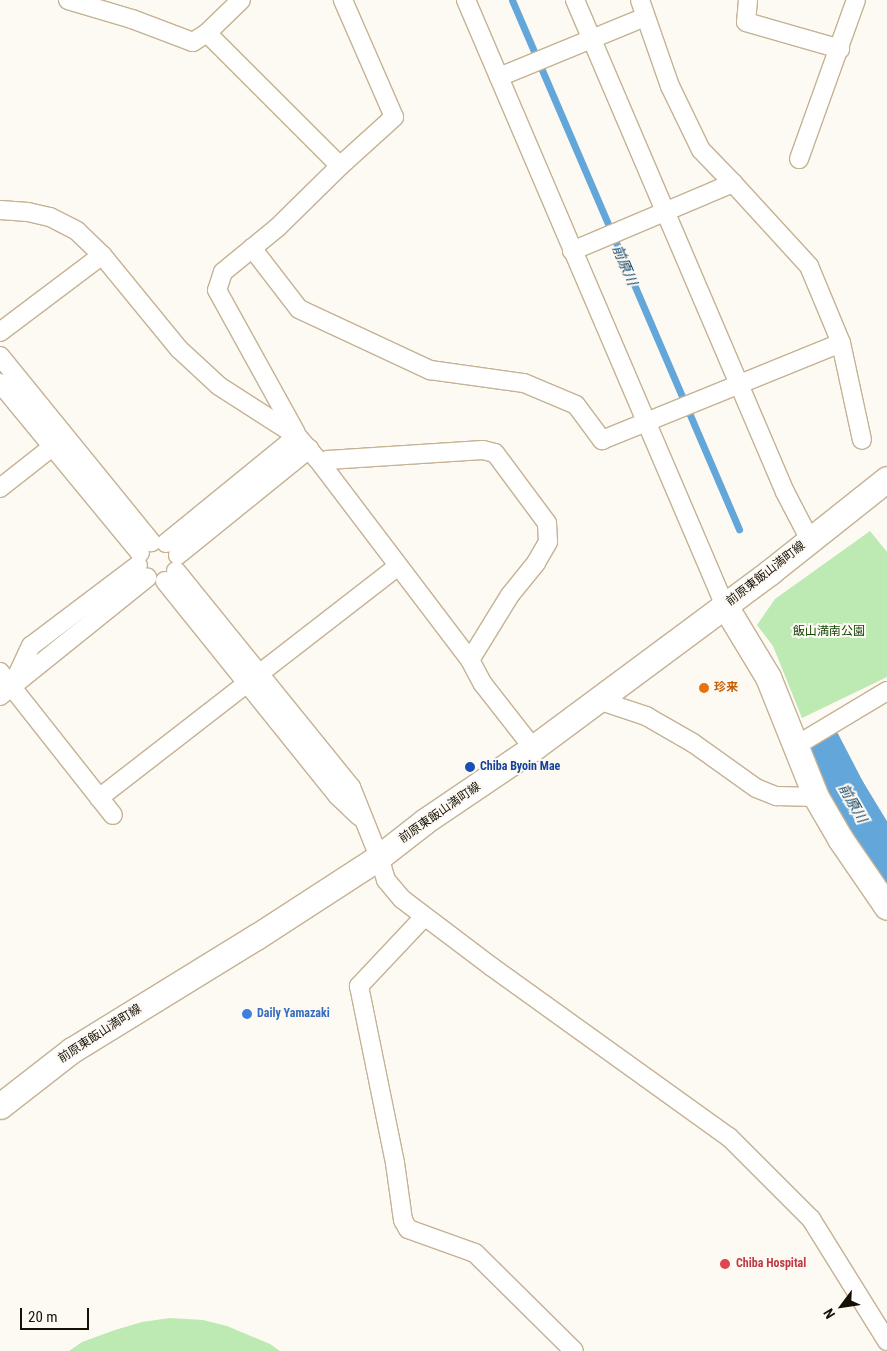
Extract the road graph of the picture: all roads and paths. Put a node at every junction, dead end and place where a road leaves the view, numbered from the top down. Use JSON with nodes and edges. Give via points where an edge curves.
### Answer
{"nodes":[{"id":1,"x":68,"y":0,"type":"edge"},
{"id":2,"x":241,"y":0,"type":"edge"},
{"id":3,"x":343,"y":0,"type":"edge"},
{"id":4,"x":466,"y":0,"type":"edge"},
{"id":5,"x":575,"y":0,"type":"edge"},
{"id":6,"x":640,"y":0,"type":"edge"},
{"id":7,"x":748,"y":0,"type":"edge"},
{"id":8,"x":856,"y":0,"type":"edge"},
{"id":9,"x":645,"y":17,"type":"junction"},
{"id":10,"x":207,"y":33,"type":"junction"},
{"id":11,"x":591,"y":39,"type":"junction"},
{"id":12,"x":840,"y":49,"type":"junction"},
{"id":13,"x":499,"y":77,"type":"junction"},
{"id":14,"x":799,"y":159,"type":"dead end"},
{"id":15,"x":340,"y":166,"type":"junction"},
{"id":16,"x":733,"y":182,"type":"junction"},
{"id":17,"x":0,"y":210,"type":"edge"},
{"id":18,"x":665,"y":212,"type":"junction"},
{"id":19,"x":252,"y":248,"type":"junction"},
{"id":20,"x":572,"y":251,"type":"junction"},
{"id":21,"x":102,"y":255,"type":"junction"},
{"id":22,"x":0,"y":332,"type":"edge"},
{"id":23,"x":840,"y":342,"type":"junction"},
{"id":24,"x":0,"y":356,"type":"edge"},
{"id":25,"x":0,"y":383,"type":"edge"},
{"id":26,"x":738,"y":384,"type":"junction"},
{"id":27,"x":647,"y":422,"type":"junction"},
{"id":28,"x":67,"y":436,"type":"junction"},
{"id":29,"x":297,"y":436,"type":"junction"},
{"id":30,"x":862,"y":440,"type":"dead end"},
{"id":31,"x":52,"y":448,"type":"junction"},
{"id":32,"x":309,"y":449,"type":"junction"},
{"id":33,"x":322,"y":465,"type":"junction"},
{"id":34,"x":887,"y":479,"type":"edge"},
{"id":35,"x":0,"y":488,"type":"edge"},
{"id":36,"x":810,"y":540,"type":"junction"},
{"id":37,"x":158,"y":561,"type":"junction"},
{"id":38,"x":398,"y":566,"type":"junction"},
{"id":39,"x":725,"y":606,"type":"junction"},
{"id":40,"x":470,"y":660,"type":"junction"},
{"id":41,"x":0,"y":672,"type":"edge"},
{"id":42,"x":260,"y":673,"type":"junction"},
{"id":43,"x":246,"y":684,"type":"junction"},
{"id":44,"x":6,"y":691,"type":"edge"},
{"id":45,"x":887,"y":691,"type":"edge"},
{"id":46,"x":598,"y":700,"type":"junction"},
{"id":47,"x":797,"y":745,"type":"junction"},
{"id":48,"x":534,"y":748,"type":"junction"},
{"id":49,"x":816,"y":797,"type":"junction"},
{"id":50,"x":99,"y":798,"type":"junction"},
{"id":51,"x":113,"y":815,"type":"dead end"},
{"id":52,"x":364,"y":820,"type":"junction"},
{"id":53,"x":379,"y":857,"type":"junction"},
{"id":54,"x":887,"y":907,"type":"edge"},
{"id":55,"x":424,"y":916,"type":"junction"},
{"id":56,"x":0,"y":1106,"type":"edge"},
{"id":57,"x":887,"y":1341,"type":"edge"},
{"id":58,"x":574,"y":1351,"type":"edge"}],
"edges":[{"from":1,"to":10,"type":"street","via":[[193,42]]},
{"from":2,"to":10,"type":"street"},
{"from":3,"to":15,"type":"street","via":[[394,117]]},
{"from":4,"to":13,"type":"street"},
{"from":5,"to":11,"type":"street"},
{"from":6,"to":9,"type":"street"},
{"from":7,"to":12,"type":"street","via":[[746,22]]},
{"from":8,"to":12,"type":"street"},
{"from":9,"to":11,"type":"street"},
{"from":9,"to":16,"type":"street","via":[[670,86],[701,150]]},
{"from":10,"to":15,"type":"street"},
{"from":11,"to":13,"type":"street"},
{"from":11,"to":18,"type":"street"},
{"from":12,"to":14,"type":"street"},
{"from":13,"to":20,"type":"street"},
{"from":15,"to":19,"type":"street"},
{"from":16,"to":18,"type":"street"},
{"from":16,"to":23,"type":"street","via":[[809,266]]},
{"from":17,"to":21,"type":"street","via":[[50,217],[77,230]]},
{"from":18,"to":20,"type":"street"},
{"from":18,"to":26,"type":"street"},
{"from":19,"to":27,"type":"street","via":[[299,309],[430,370],[524,383],[576,405],[602,440]]},
{"from":19,"to":29,"type":"street","via":[[223,272],[217,290]]},
{"from":20,"to":27,"type":"street"},
{"from":21,"to":22,"type":"street"},
{"from":21,"to":29,"type":"street","via":[[179,349],[219,386]]},
{"from":23,"to":26,"type":"street"},
{"from":23,"to":30,"type":"street"},
{"from":24,"to":28,"type":"street"},
{"from":25,"to":31,"type":"street"},
{"from":26,"to":27,"type":"street"},
{"from":26,"to":36,"type":"street","via":[[785,492]]},
{"from":27,"to":39,"type":"street"},
{"from":28,"to":31,"type":"street"},
{"from":28,"to":37,"type":"street"},
{"from":29,"to":32,"type":"street"},
{"from":29,"to":37,"type":"street"},
{"from":31,"to":35,"type":"street"},
{"from":31,"to":37,"type":"street"},
{"from":32,"to":33,"type":"street"},
{"from":32,"to":37,"type":"street"},
{"from":33,"to":38,"type":"street"},
{"from":33,"to":40,"type":"street","via":[[328,460],[482,450],[495,453],[547,522],[548,542]]},
{"from":34,"to":36,"type":"street","name":"前原東飯山満町線"},
{"from":36,"to":39,"type":"street","name":"前原東飯山満町線"},
{"from":37,"to":42,"type":"street"},
{"from":37,"to":43,"type":"street"},
{"from":37,"to":44,"type":"street"},
{"from":38,"to":40,"type":"street"},
{"from":38,"to":42,"type":"street"},
{"from":39,"to":46,"type":"street","name":"前原東飯山満町線"},
{"from":39,"to":47,"type":"street","via":[[768,677]]},
{"from":40,"to":48,"type":"street","via":[[483,684]]},
{"from":41,"to":44,"type":"street"},
{"from":42,"to":43,"type":"street"},
{"from":42,"to":52,"type":"street","via":[[351,787]]},
{"from":43,"to":50,"type":"street"},
{"from":43,"to":52,"type":"street","via":[[338,796]]},
{"from":44,"to":50,"type":"street"},
{"from":45,"to":47,"type":"street"},
{"from":46,"to":48,"type":"street","name":"前原東飯山満町線"},
{"from":46,"to":49,"type":"street","via":[[646,716],[693,743],[756,788],[776,796]]},
{"from":47,"to":49,"type":"street"},
{"from":48,"to":53,"type":"street","name":"前原東飯山満町線"},
{"from":49,"to":54,"type":"street"},
{"from":50,"to":51,"type":"street"},
{"from":52,"to":53,"type":"street"},
{"from":53,"to":55,"type":"street","via":[[386,880],[402,899]]},
{"from":53,"to":56,"type":"street","name":"前原東飯山満町線","via":[[72,1050]]},
{"from":55,"to":57,"type":"street","via":[[729,1137],[811,1219]]},
{"from":55,"to":58,"type":"street","via":[[359,986],[395,1163],[403,1220],[408,1229],[475,1253]]}]}
